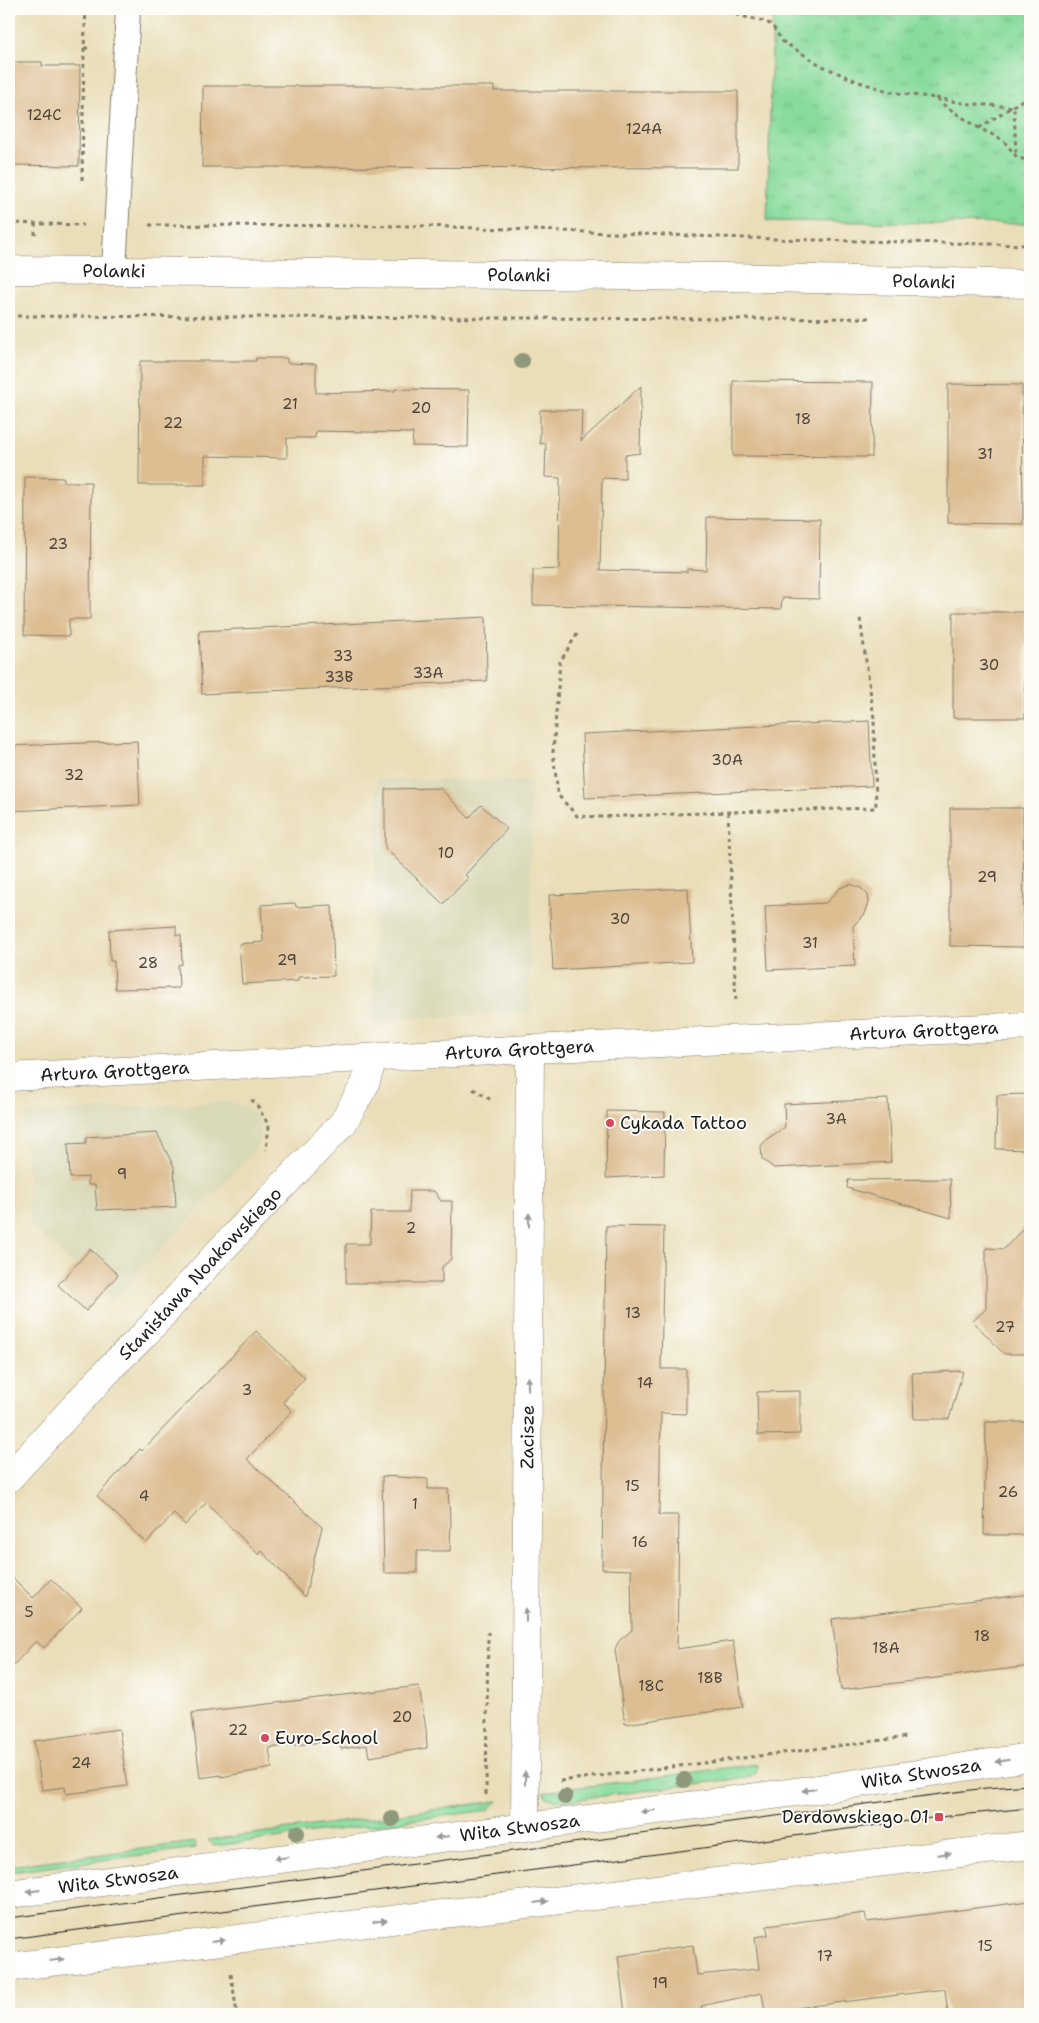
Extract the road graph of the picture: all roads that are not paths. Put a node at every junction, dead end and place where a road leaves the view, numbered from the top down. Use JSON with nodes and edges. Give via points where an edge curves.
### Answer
{"nodes":[{"id":1,"x":128,"y":9,"type":"edge"},
{"id":2,"x":9,"y":270,"type":"edge"},
{"id":3,"x":114,"y":270,"type":"junction"},
{"id":4,"x":1030,"y":284,"type":"edge"},
{"id":5,"x":1030,"y":1026,"type":"edge"},
{"id":6,"x":530,"y":1049,"type":"junction"},
{"id":7,"x":373,"y":1058,"type":"junction"},
{"id":8,"x":9,"y":1077,"type":"edge"},
{"id":9,"x":9,"y":1478,"type":"edge"},
{"id":10,"x":1030,"y":1757,"type":"edge"},
{"id":11,"x":525,"y":1826,"type":"junction"},
{"id":12,"x":1030,"y":1845,"type":"edge"},
{"id":13,"x":9,"y":1894,"type":"edge"},
{"id":14,"x":9,"y":1967,"type":"edge"}],
"edges":[{"from":1,"to":3,"type":"lane"},
{"from":2,"to":3,"type":"street","name":"Polanki"},
{"from":3,"to":4,"type":"street","name":"Polanki"},
{"from":5,"to":6,"type":"street","name":"Artura Grottgera"},
{"from":6,"to":7,"type":"street","name":"Artura Grottgera"},
{"from":11,"to":6,"type":"street","name":"Zacisze","one_way":true},
{"from":7,"to":8,"type":"street","name":"Artura Grottgera"},
{"from":7,"to":9,"type":"street","name":"Stanisława Noakowskiego","via":[[365,1084],[343,1123]]},
{"from":10,"to":11,"type":"street","name":"Wita Stwosza","one_way":true,"via":[[819,1789]]},
{"from":11,"to":13,"type":"street","name":"Wita Stwosza","one_way":true},
{"from":14,"to":12,"type":"street","one_way":true}]}
